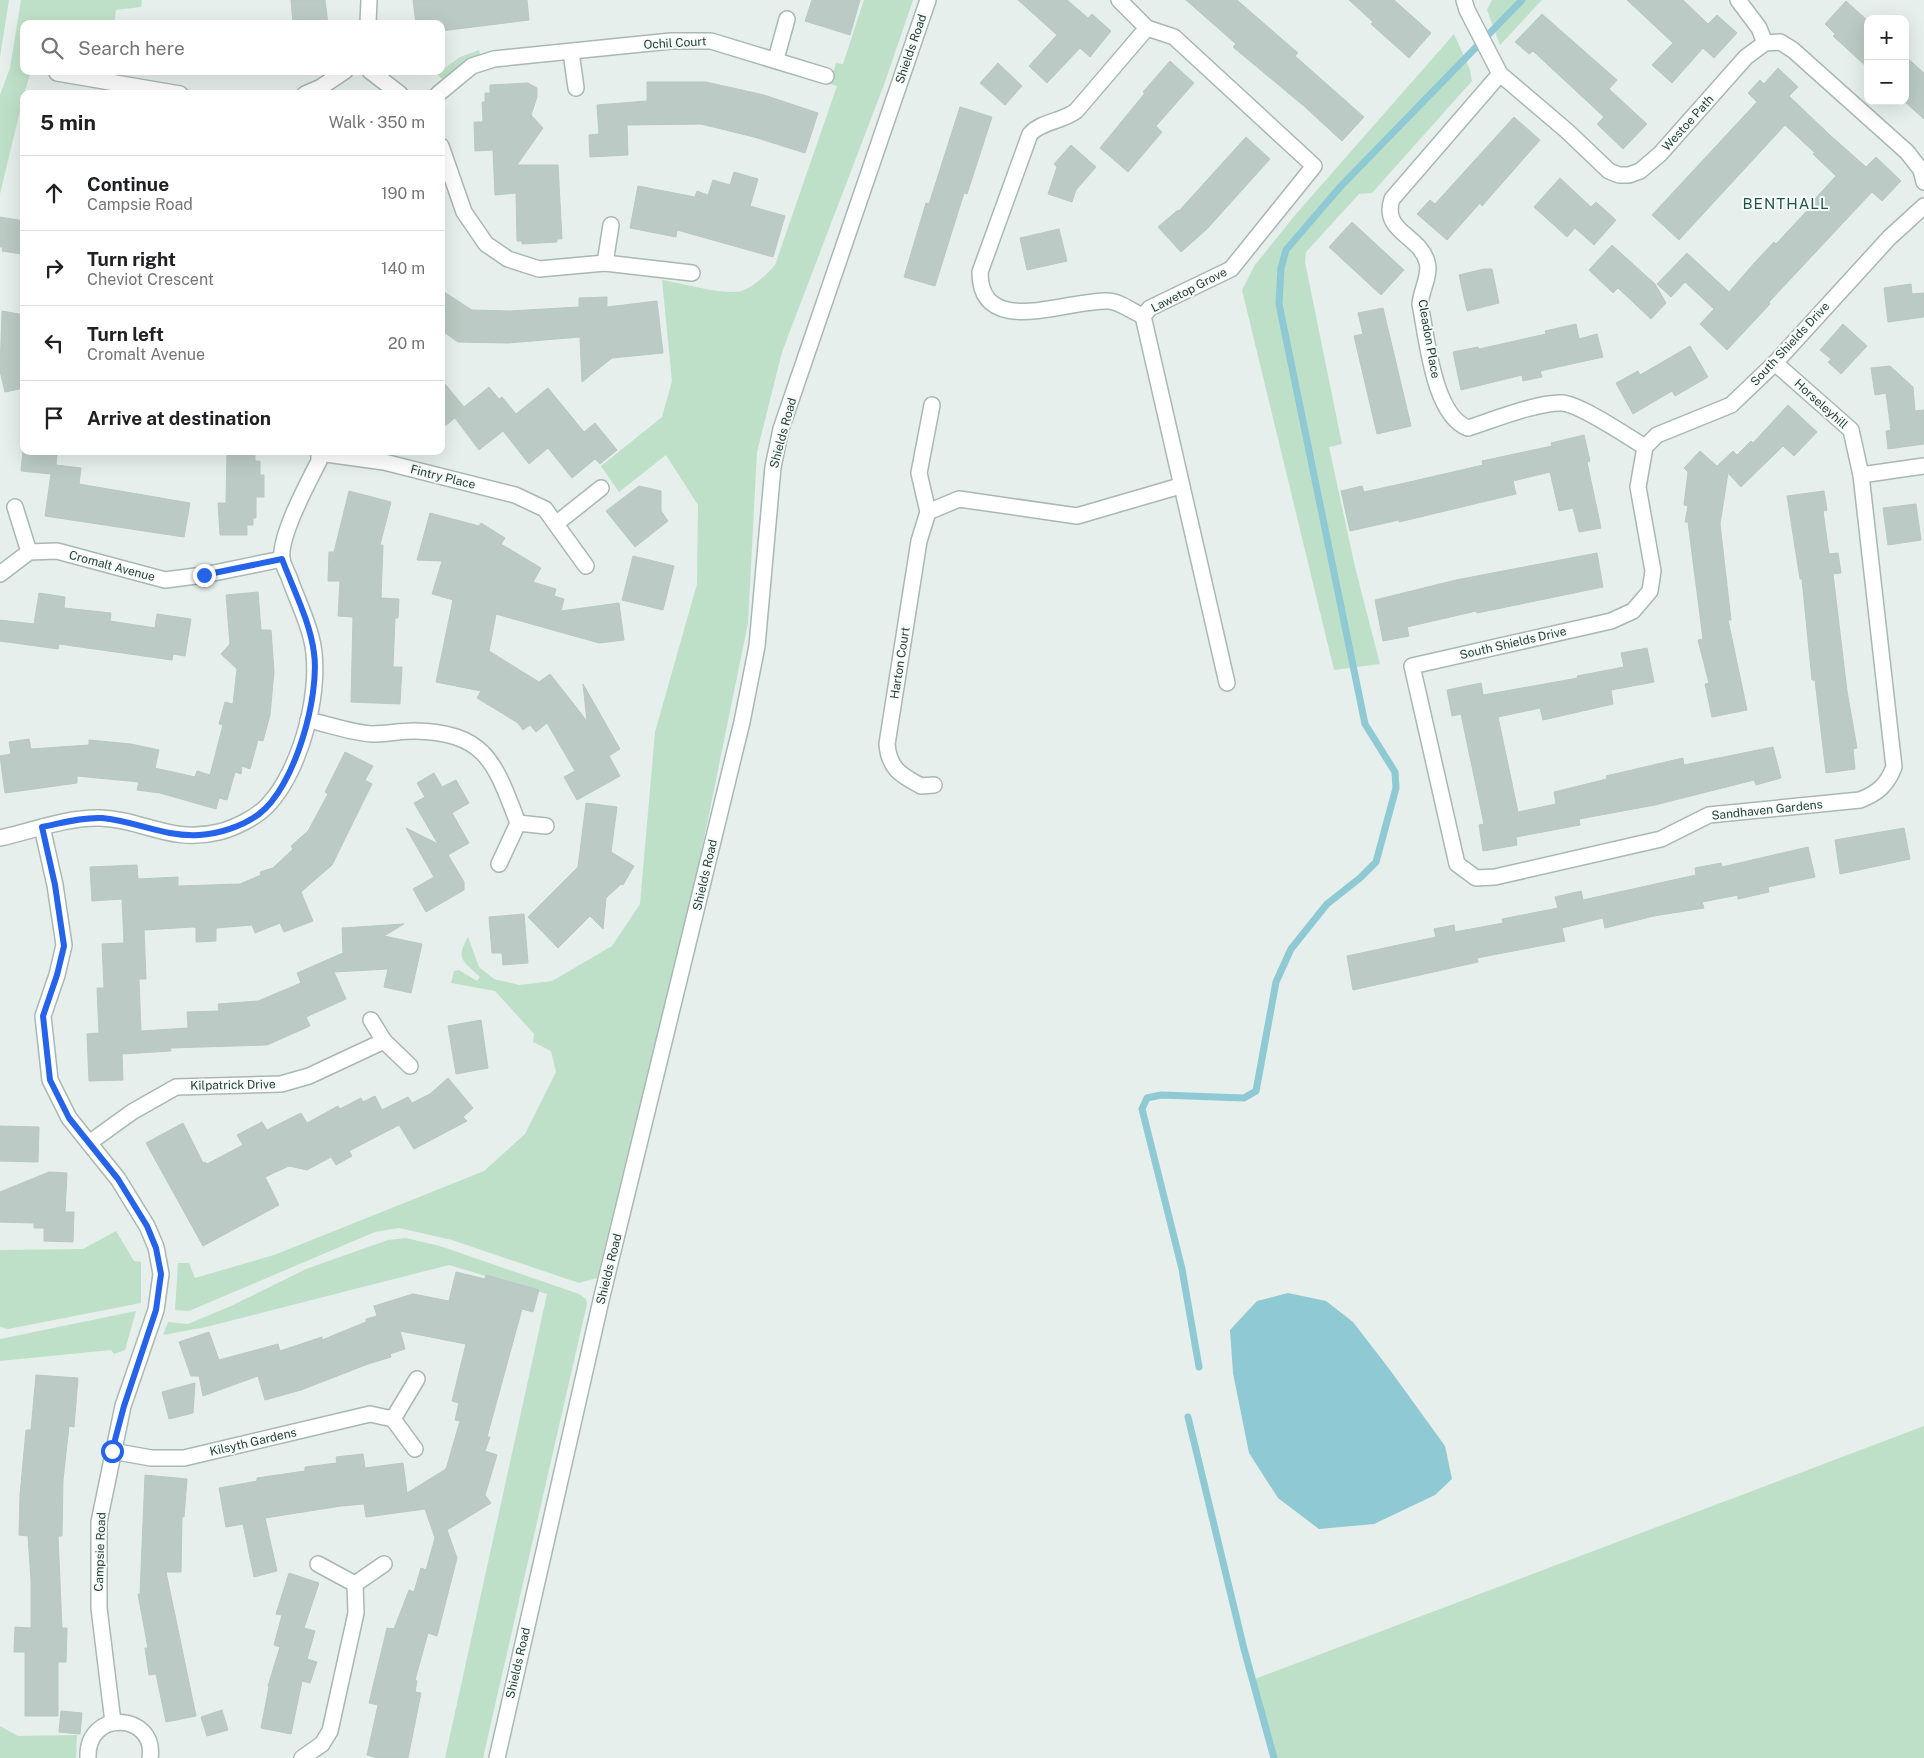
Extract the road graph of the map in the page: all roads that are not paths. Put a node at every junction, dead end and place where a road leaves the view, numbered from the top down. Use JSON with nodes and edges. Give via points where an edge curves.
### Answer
{"nodes":[{"id":1,"x":369,"y":0,"type":"edge"},
{"id":2,"x":928,"y":0,"type":"edge"},
{"id":3,"x":1119,"y":0,"type":"edge"},
{"id":4,"x":1464,"y":0,"type":"edge"},
{"id":5,"x":1738,"y":0,"type":"edge"},
{"id":6,"x":787,"y":19,"type":"dead end"},
{"id":7,"x":368,"y":20,"type":"edge"},
{"id":8,"x":1147,"y":28,"type":"junction"},
{"id":9,"x":1765,"y":43,"type":"junction"},
{"id":10,"x":571,"y":52,"type":"junction"},
{"id":11,"x":776,"y":59,"type":"junction"},
{"id":12,"x":1500,"y":74,"type":"junction"},
{"id":13,"x":80,"y":75,"type":"edge"},
{"id":14,"x":339,"y":75,"type":"edge"},
{"id":15,"x":375,"y":75,"type":"edge"},
{"id":16,"x":826,"y":76,"type":"dead end"},
{"id":17,"x":117,"y":78,"type":"edge"},
{"id":18,"x":576,"y":88,"type":"dead end"},
{"id":19,"x":164,"y":90,"type":"edge"},
{"id":20,"x":316,"y":90,"type":"edge"},
{"id":21,"x":395,"y":90,"type":"edge"},
{"id":22,"x":443,"y":90,"type":"edge"},
{"id":23,"x":445,"y":157,"type":"edge"},
{"id":24,"x":1924,"y":182,"type":"edge"},
{"id":25,"x":1924,"y":206,"type":"edge"},
{"id":26,"x":611,"y":225,"type":"dead end"},
{"id":27,"x":605,"y":263,"type":"junction"},
{"id":28,"x":692,"y":273,"type":"dead end"},
{"id":29,"x":1143,"y":316,"type":"junction"},
{"id":30,"x":1776,"y":363,"type":"junction"},
{"id":31,"x":932,"y":405,"type":"dead end"},
{"id":32,"x":1645,"y":447,"type":"junction"},
{"id":33,"x":319,"y":455,"type":"edge"},
{"id":34,"x":338,"y":455,"type":"edge"},
{"id":35,"x":1924,"y":466,"type":"edge"},
{"id":36,"x":1861,"y":475,"type":"junction"},
{"id":37,"x":1180,"y":486,"type":"junction"},
{"id":38,"x":601,"y":488,"type":"dead end"},
{"id":39,"x":15,"y":507,"type":"dead end"},
{"id":40,"x":928,"y":512,"type":"junction"},
{"id":41,"x":557,"y":523,"type":"junction"},
{"id":42,"x":30,"y":552,"type":"junction"},
{"id":43,"x":282,"y":559,"type":"junction"},
{"id":44,"x":586,"y":566,"type":"dead end"},
{"id":45,"x":0,"y":574,"type":"edge"},
{"id":46,"x":1412,"y":666,"type":"joint"},
{"id":47,"x":1227,"y":683,"type":"dead end"},
{"id":48,"x":308,"y":720,"type":"junction"},
{"id":49,"x":934,"y":785,"type":"dead end"},
{"id":50,"x":518,"y":824,"type":"junction"},
{"id":51,"x":546,"y":826,"type":"dead end"},
{"id":52,"x":42,"y":827,"type":"junction"},
{"id":53,"x":0,"y":838,"type":"edge"},
{"id":54,"x":499,"y":864,"type":"dead end"},
{"id":55,"x":371,"y":1020,"type":"dead end"},
{"id":56,"x":384,"y":1041,"type":"junction"},
{"id":57,"x":410,"y":1066,"type":"dead end"},
{"id":58,"x":89,"y":1143,"type":"junction"},
{"id":59,"x":417,"y":1379,"type":"dead end"},
{"id":60,"x":393,"y":1419,"type":"junction"},
{"id":61,"x":415,"y":1449,"type":"dead end"},
{"id":62,"x":112,"y":1451,"type":"junction"},
{"id":63,"x":318,"y":1564,"type":"dead end"},
{"id":64,"x":384,"y":1564,"type":"dead end"},
{"id":65,"x":355,"y":1584,"type":"junction"},
{"id":66,"x":113,"y":1722,"type":"junction"},
{"id":67,"x":154,"y":1757,"type":"edge"},
{"id":68,"x":88,"y":1758,"type":"edge"},
{"id":69,"x":302,"y":1758,"type":"edge"},
{"id":70,"x":497,"y":1758,"type":"edge"}],
"edges":[{"from":1,"to":7,"type":"street"},
{"from":2,"to":70,"type":"street","name":"Shields Road","via":[[781,429],[773,467],[757,646],[742,722],[602,1296]]},
{"from":3,"to":8,"type":"street"},
{"from":4,"to":12,"type":"street","name":"Westoe Path"},
{"from":5,"to":9,"type":"street","via":[[1759,28]]},
{"from":6,"to":11,"type":"street"},
{"from":8,"to":29,"type":"street","name":"Lawetop Grove","via":[[1174,37],[1314,166],[1231,269],[1150,308]]},
{"from":8,"to":29,"type":"street","via":[[1076,110],[1067,117],[1037,126],[1030,134],[980,272],[980,284],[988,298],[1002,310],[1020,313],[1110,300]]},
{"from":9,"to":12,"type":"street","name":"Westoe Path","via":[[1746,57],[1660,154],[1640,171],[1629,175],[1609,171],[1567,130]]},
{"from":9,"to":24,"type":"street","via":[[1780,42],[1793,50],[1907,152]]},
{"from":10,"to":11,"type":"street","name":"Ochil Court","via":[[671,41],[711,41]]},
{"from":10,"to":18,"type":"street"},
{"from":10,"to":22,"type":"street","name":"Ochil Court","via":[[494,59],[472,66]]},
{"from":11,"to":16,"type":"street","name":"Ochil Court"},
{"from":12,"to":32,"type":"street","name":"Cleadon Place","via":[[1392,199],[1388,209],[1391,221],[1427,259],[1429,268],[1420,304],[1438,386],[1448,411],[1468,428],[1541,406],[1563,403],[1576,407]]},
{"from":13,"to":17,"type":"street"},
{"from":14,"to":20,"type":"street"},
{"from":15,"to":21,"type":"street"},
{"from":17,"to":19,"type":"street"},
{"from":23,"to":27,"type":"street","via":[[464,212],[486,244],[508,259],[539,270]]},
{"from":25,"to":30,"type":"street","name":"South Shields Drive","via":[[1889,238]]},
{"from":26,"to":27,"type":"street"},
{"from":27,"to":28,"type":"street"},
{"from":29,"to":37,"type":"street","name":"Lawetop Grove"},
{"from":30,"to":32,"type":"street","name":"South Shields Drive","via":[[1730,405],[1657,436]]},
{"from":30,"to":36,"type":"street","name":"Horseleyhill","via":[[1851,430]]},
{"from":31,"to":40,"type":"street","via":[[919,473]]},
{"from":32,"to":46,"type":"street","name":"South Shields Drive","via":[[1638,487],[1653,571],[1650,591],[1633,611],[1611,621]]},
{"from":33,"to":43,"type":"street","via":[[284,538]]},
{"from":34,"to":41,"type":"street","name":"Fintry Place","via":[[384,462],[515,495],[545,509]]},
{"from":35,"to":36,"type":"street"},
{"from":36,"to":46,"type":"street","name":"Sandhaven Gardens","via":[[1894,766],[1889,780],[1878,793],[1860,800],[1709,815],[1661,839],[1495,877],[1476,878],[1457,864]]},
{"from":37,"to":40,"type":"street","via":[[1077,516],[959,499]]},
{"from":37,"to":47,"type":"street","name":"Lawetop Grove"},
{"from":38,"to":41,"type":"street"},
{"from":39,"to":42,"type":"street"},
{"from":40,"to":49,"type":"street","name":"Harton Court","via":[[919,541],[887,744],[888,758],[893,767],[921,786]]},
{"from":41,"to":44,"type":"street","name":"Fintry Place"},
{"from":42,"to":43,"type":"street","name":"Cromalt Avenue","via":[[57,551],[165,580]]},
{"from":42,"to":45,"type":"street"},
{"from":43,"to":48,"type":"street","via":[[311,637],[314,655]]},
{"from":48,"to":50,"type":"street","via":[[370,734],[415,731],[447,735],[475,745],[498,773]]},
{"from":48,"to":52,"type":"street","via":[[286,778],[270,804],[258,814],[220,832],[175,835],[102,818]]},
{"from":50,"to":51,"type":"street"},
{"from":50,"to":54,"type":"street"},
{"from":52,"to":53,"type":"street"},
{"from":52,"to":58,"type":"street","name":"Campsie Road","via":[[64,946],[43,1016],[50,1080],[69,1118]]},
{"from":55,"to":56,"type":"street"},
{"from":56,"to":57,"type":"street"},
{"from":56,"to":58,"type":"street","name":"Kilpatrick Drive","via":[[309,1076],[281,1084],[176,1087],[132,1112]]},
{"from":58,"to":62,"type":"street","name":"Campsie Road","via":[[118,1179],[147,1226],[161,1274],[156,1310]]},
{"from":59,"to":60,"type":"street"},
{"from":60,"to":61,"type":"street"},
{"from":60,"to":62,"type":"street","name":"Kilsyth Gardens","via":[[370,1414],[352,1417],[184,1458],[151,1458]]},
{"from":62,"to":66,"type":"street","name":"Campsie Road","via":[[98,1522],[99,1608]]},
{"from":63,"to":65,"type":"street"},
{"from":64,"to":65,"type":"street"},
{"from":65,"to":69,"type":"street","via":[[356,1613],[330,1731],[322,1744]]},
{"from":66,"to":67,"type":"street","via":[[123,1722],[141,1730]]},
{"from":66,"to":68,"type":"street","via":[[97,1730],[88,1748]]}]}
